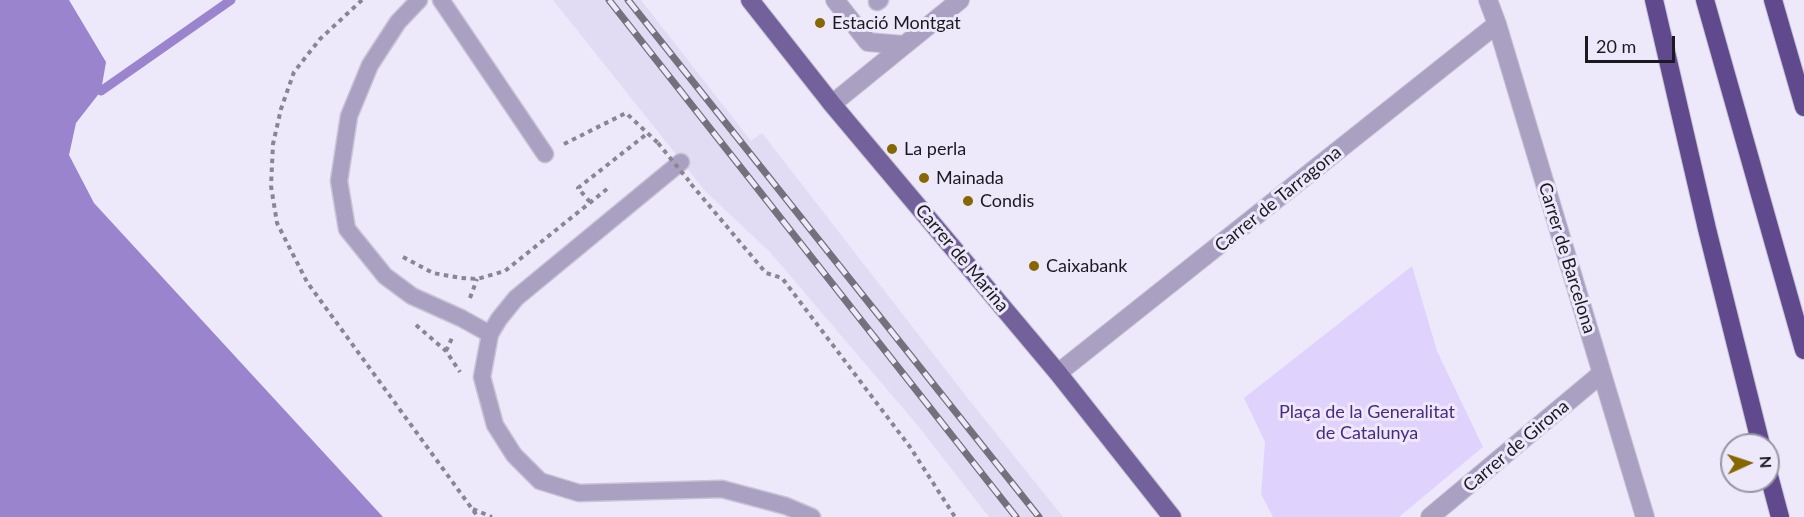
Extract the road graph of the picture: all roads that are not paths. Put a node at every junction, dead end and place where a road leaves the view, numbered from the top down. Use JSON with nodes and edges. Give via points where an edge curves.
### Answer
{"nodes":[{"id":1,"x":419,"y":0,"type":"edge"},
{"id":2,"x":441,"y":0,"type":"edge"},
{"id":3,"x":835,"y":0,"type":"edge"},
{"id":4,"x":960,"y":0,"type":"edge"},
{"id":5,"x":1488,"y":0,"type":"edge"},
{"id":6,"x":1654,"y":0,"type":"edge"},
{"id":7,"x":1705,"y":0,"type":"edge"},
{"id":8,"x":1773,"y":0,"type":"edge"},
{"id":9,"x":754,"y":1,"type":"edge"},
{"id":10,"x":1497,"y":24,"type":"junction"},
{"id":11,"x":904,"y":45,"type":"junction"},
{"id":12,"x":832,"y":104,"type":"junction"},
{"id":13,"x":1804,"y":106,"type":"edge"},
{"id":14,"x":545,"y":154,"type":"road end"},
{"id":15,"x":681,"y":162,"type":"dead end"},
{"id":16,"x":490,"y":334,"type":"junction"},
{"id":17,"x":1804,"y":350,"type":"edge"},
{"id":18,"x":1058,"y":373,"type":"junction"},
{"id":19,"x":1601,"y":374,"type":"junction"},
{"id":20,"x":1758,"y":433,"type":"edge"},
{"id":21,"x":1774,"y":493,"type":"edge"},
{"id":22,"x":812,"y":517,"type":"edge"},
{"id":23,"x":1172,"y":517,"type":"edge"},
{"id":24,"x":1430,"y":517,"type":"edge"},
{"id":25,"x":1645,"y":517,"type":"edge"},
{"id":26,"x":1780,"y":517,"type":"edge"}],
"edges":[{"from":1,"to":16,"type":"lane","via":[[398,22],[370,65],[349,116],[339,181],[347,229],[385,276],[412,296]]},
{"from":2,"to":14,"type":"lane"},
{"from":3,"to":11,"type":"street","via":[[868,42]]},
{"from":4,"to":11,"type":"street"},
{"from":5,"to":10,"type":"street","name":"Carrer de Barcelona"},
{"from":6,"to":20,"type":"highway"},
{"from":7,"to":17,"type":"highway"},
{"from":8,"to":13,"type":"highway"},
{"from":9,"to":12,"type":"main road","name":"Carrer de Marina"},
{"from":10,"to":18,"type":"street","name":"Carrer de Tarragona"},
{"from":10,"to":19,"type":"street","name":"Carrer de Barcelona"},
{"from":11,"to":12,"type":"street"},
{"from":12,"to":18,"type":"main road","name":"Carrer de Marina"},
{"from":15,"to":16,"type":"lane","via":[[516,298]]},
{"from":16,"to":22,"type":"lane","via":[[482,377],[495,425],[514,455],[540,481],[579,493],[722,489]]},
{"from":18,"to":23,"type":"main road","name":"Carrer de Marina"},
{"from":19,"to":24,"type":"street","name":"Carrer de Girona"},
{"from":19,"to":25,"type":"street","name":"Carrer de Barcelona"},
{"from":21,"to":26,"type":"highway"}]}
